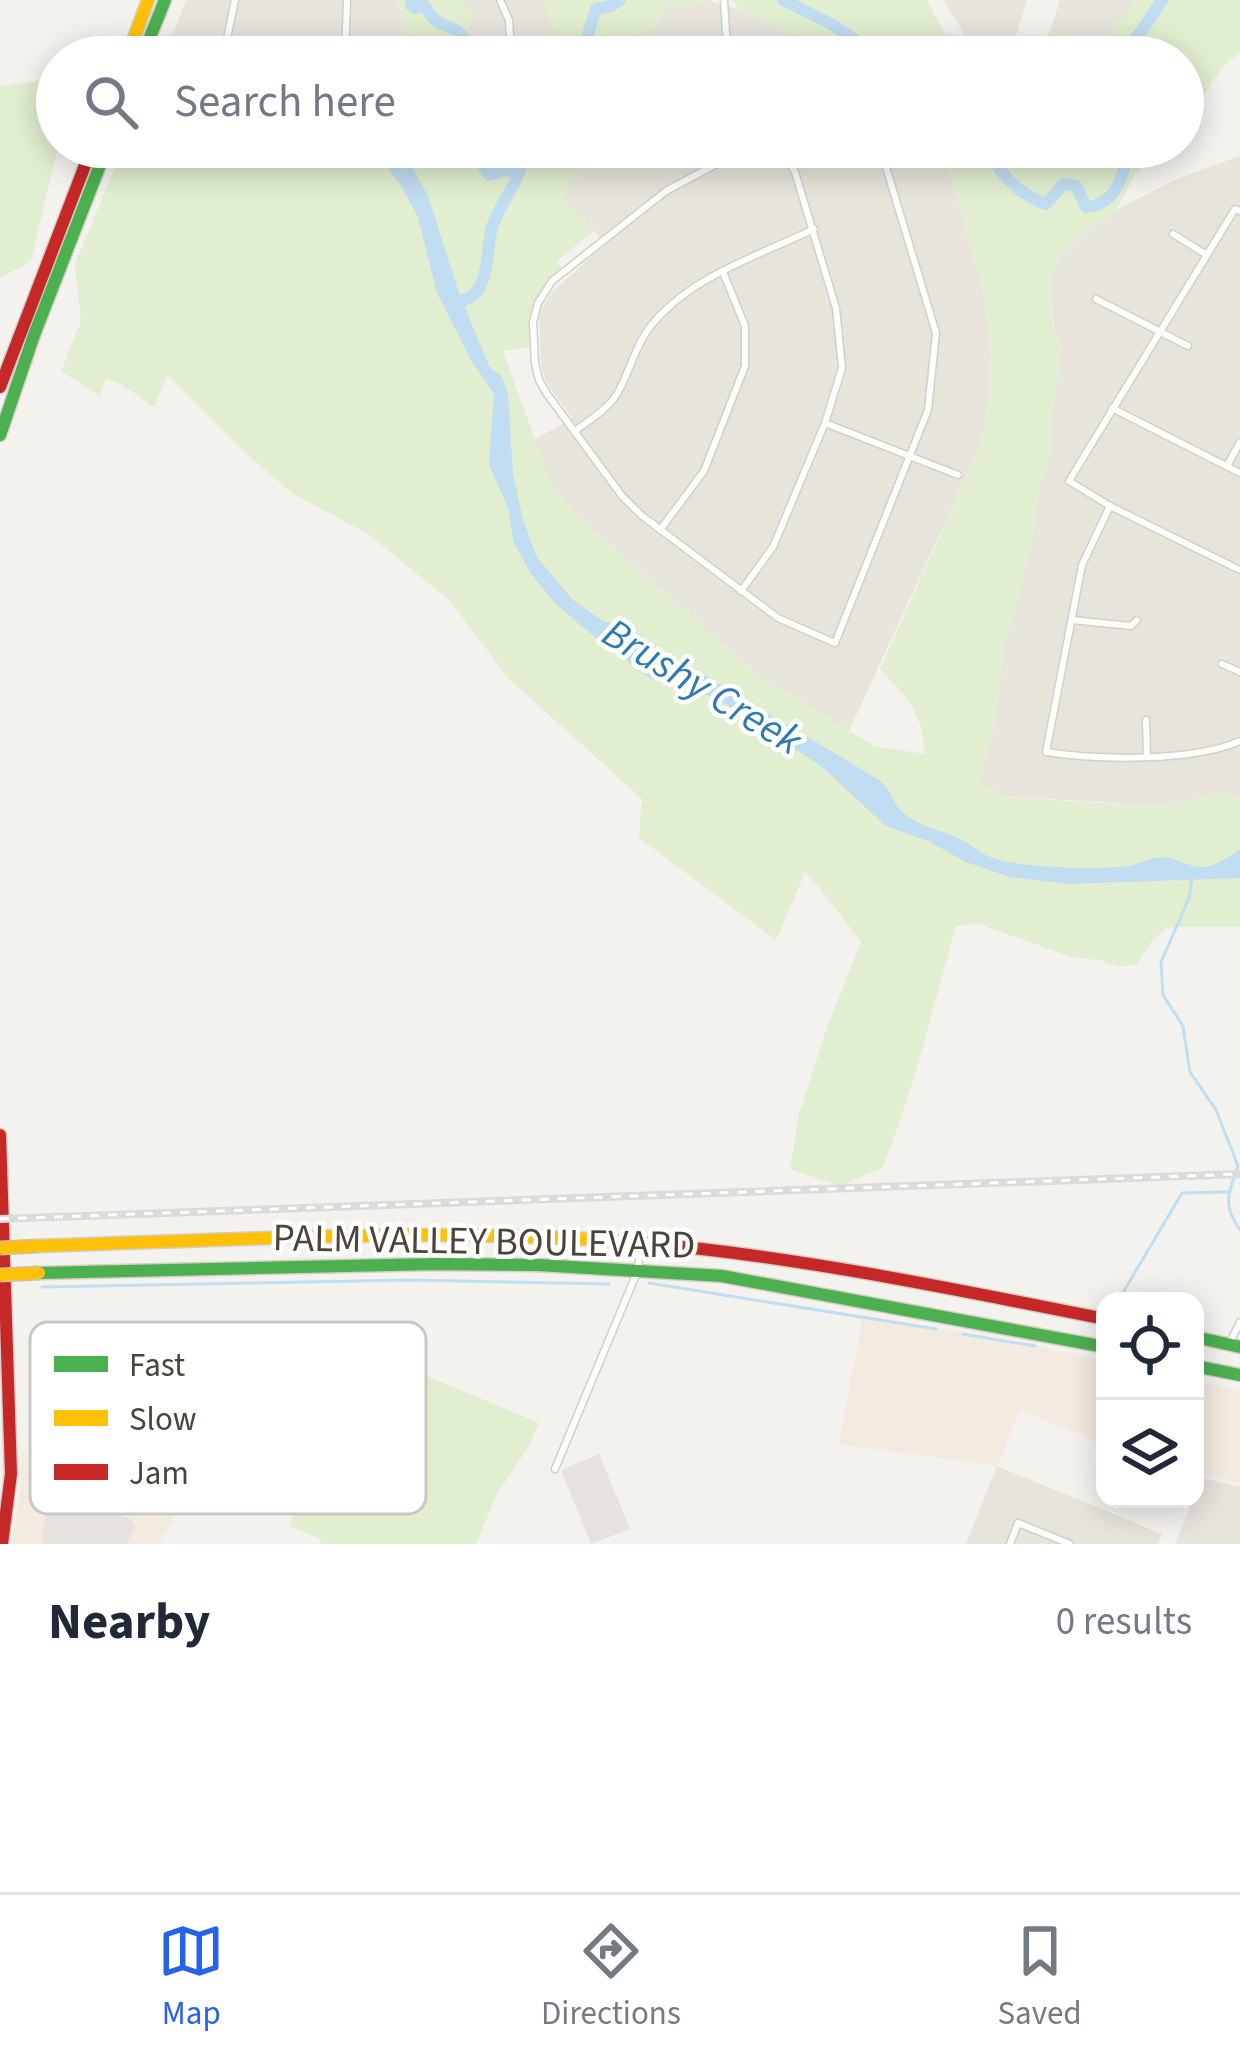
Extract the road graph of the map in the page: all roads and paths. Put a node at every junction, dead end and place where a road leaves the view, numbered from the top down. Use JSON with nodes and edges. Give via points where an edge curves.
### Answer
{"nodes":[{"id":1,"x":148,"y":0,"type":"edge"},
{"id":2,"x":165,"y":0,"type":"edge"},
{"id":3,"x":235,"y":0,"type":"edge"},
{"id":4,"x":347,"y":0,"type":"edge"},
{"id":5,"x":500,"y":0,"type":"edge"},
{"id":6,"x":724,"y":1,"type":"edge"},
{"id":7,"x":135,"y":36,"type":"edge"},
{"id":8,"x":150,"y":36,"type":"edge"},
{"id":9,"x":226,"y":36,"type":"edge"},
{"id":10,"x":346,"y":36,"type":"edge"},
{"id":11,"x":510,"y":36,"type":"edge"},
{"id":12,"x":729,"y":36,"type":"edge"},
{"id":13,"x":85,"y":168,"type":"edge"},
{"id":14,"x":98,"y":168,"type":"edge"},
{"id":15,"x":709,"y":168,"type":"edge"},
{"id":16,"x":793,"y":168,"type":"edge"},
{"id":17,"x":886,"y":168,"type":"edge"},
{"id":18,"x":1237,"y":210,"type":"edge"},
{"id":19,"x":814,"y":230,"type":"junction"},
{"id":20,"x":1173,"y":234,"type":"dead end"},
{"id":21,"x":1207,"y":255,"type":"junction"},
{"id":22,"x":723,"y":272,"type":"junction"},
{"id":23,"x":1096,"y":299,"type":"dead end"},
{"id":24,"x":1158,"y":332,"type":"junction"},
{"id":25,"x":28,"y":333,"type":"junction"},
{"id":26,"x":1187,"y":346,"type":"dead end"},
{"id":27,"x":0,"y":387,"type":"edge"},
{"id":28,"x":1112,"y":408,"type":"junction"},
{"id":29,"x":825,"y":423,"type":"junction"},
{"id":30,"x":574,"y":430,"type":"junction"},
{"id":31,"x":0,"y":435,"type":"edge"},
{"id":32,"x":1240,"y":442,"type":"edge"},
{"id":33,"x":909,"y":456,"type":"junction"},
{"id":34,"x":1227,"y":466,"type":"junction"},
{"id":35,"x":1240,"y":473,"type":"edge"},
{"id":36,"x":958,"y":475,"type":"dead end"},
{"id":37,"x":1110,"y":506,"type":"junction"},
{"id":38,"x":660,"y":531,"type":"junction"},
{"id":39,"x":1240,"y":570,"type":"edge"},
{"id":40,"x":741,"y":591,"type":"junction"},
{"id":41,"x":1072,"y":620,"type":"junction"},
{"id":42,"x":1137,"y":620,"type":"dead end"},
{"id":43,"x":1222,"y":664,"type":"dead end"},
{"id":44,"x":1240,"y":671,"type":"edge"},
{"id":45,"x":1146,"y":720,"type":"dead end"},
{"id":46,"x":1240,"y":741,"type":"edge"},
{"id":47,"x":1147,"y":756,"type":"junction"},
{"id":48,"x":0,"y":1135,"type":"edge"},
{"id":49,"x":640,"y":1243,"type":"junction"},
{"id":50,"x":0,"y":1248,"type":"edge"},
{"id":51,"x":638,"y":1270,"type":"junction"},
{"id":52,"x":0,"y":1275,"type":"edge"},
{"id":53,"x":1096,"y":1316,"type":"edge"},
{"id":54,"x":1240,"y":1322,"type":"edge"},
{"id":55,"x":1204,"y":1339,"type":"edge"},
{"id":56,"x":1096,"y":1345,"type":"edge"},
{"id":57,"x":1234,"y":1345,"type":"edge"},
{"id":58,"x":1240,"y":1359,"type":"edge"},
{"id":59,"x":1204,"y":1363,"type":"edge"},
{"id":60,"x":1204,"y":1367,"type":"edge"},
{"id":61,"x":1234,"y":1374,"type":"edge"},
{"id":62,"x":555,"y":1469,"type":"dead end"},
{"id":63,"x":2,"y":1544,"type":"edge"},
{"id":64,"x":1010,"y":1544,"type":"edge"},
{"id":65,"x":1070,"y":1544,"type":"edge"}],
"edges":[{"from":1,"to":7,"type":"main road"},
{"from":2,"to":8,"type":"main road"},
{"from":3,"to":9,"type":"street"},
{"from":4,"to":10,"type":"street"},
{"from":5,"to":11,"type":"street"},
{"from":6,"to":12,"type":"street"},
{"from":13,"to":25,"type":"main road"},
{"from":14,"to":25,"type":"main road"},
{"from":15,"to":30,"type":"street","via":[[666,191],[552,281],[538,303],[539,380]]},
{"from":16,"to":19,"type":"street"},
{"from":17,"to":33,"type":"street","via":[[936,333],[928,410]]},
{"from":18,"to":21,"type":"street"},
{"from":19,"to":22,"type":"street"},
{"from":19,"to":29,"type":"street","via":[[841,343]]},
{"from":20,"to":21,"type":"street"},
{"from":21,"to":24,"type":"street"},
{"from":22,"to":30,"type":"street","via":[[682,293],[652,323],[611,402]]},
{"from":22,"to":38,"type":"street","via":[[745,326],[745,366],[704,471]]},
{"from":23,"to":24,"type":"street"},
{"from":24,"to":26,"type":"street"},
{"from":24,"to":28,"type":"street"},
{"from":25,"to":27,"type":"main road"},
{"from":25,"to":31,"type":"main road"},
{"from":28,"to":34,"type":"street"},
{"from":28,"to":37,"type":"street","via":[[1069,478]]},
{"from":29,"to":33,"type":"street"},
{"from":29,"to":40,"type":"street","via":[[772,547]]},
{"from":30,"to":38,"type":"street","via":[[622,496]]},
{"from":32,"to":34,"type":"street"},
{"from":33,"to":36,"type":"street"},
{"from":33,"to":40,"type":"street","via":[[836,643]]},
{"from":34,"to":35,"type":"street"},
{"from":37,"to":39,"type":"street"},
{"from":37,"to":41,"type":"street","via":[[1082,566]]},
{"from":38,"to":40,"type":"street"},
{"from":41,"to":42,"type":"street"},
{"from":41,"to":47,"type":"street","via":[[1046,752]]},
{"from":43,"to":44,"type":"street"},
{"from":45,"to":47,"type":"street"},
{"from":46,"to":47,"type":"street","via":[[1205,753]]},
{"from":48,"to":63,"type":"main road","via":[[11,1474]]},
{"from":49,"to":50,"type":"main road","name":"PALM VALLEY BOULEVARD","bridge":true,"via":[[466,1235]]},
{"from":49,"to":51,"type":"street"},
{"from":49,"to":53,"type":"main road","name":"PALM VALLEY BOULEVARD"},
{"from":51,"to":52,"type":"main road","name":"PALM VALLEY BOULEVARD","bridge":true,"via":[[434,1264]]},
{"from":51,"to":56,"type":"main road","name":"PALM VALLEY BOULEVARD","via":[[722,1276]]},
{"from":51,"to":62,"type":"street"},
{"from":54,"to":57,"type":"street"},
{"from":55,"to":57,"type":"main road"},
{"from":57,"to":59,"type":"main road"},
{"from":58,"to":61,"type":"main road"},
{"from":60,"to":61,"type":"main road"},
{"from":64,"to":65,"type":"street","via":[[1018,1523]]}]}
